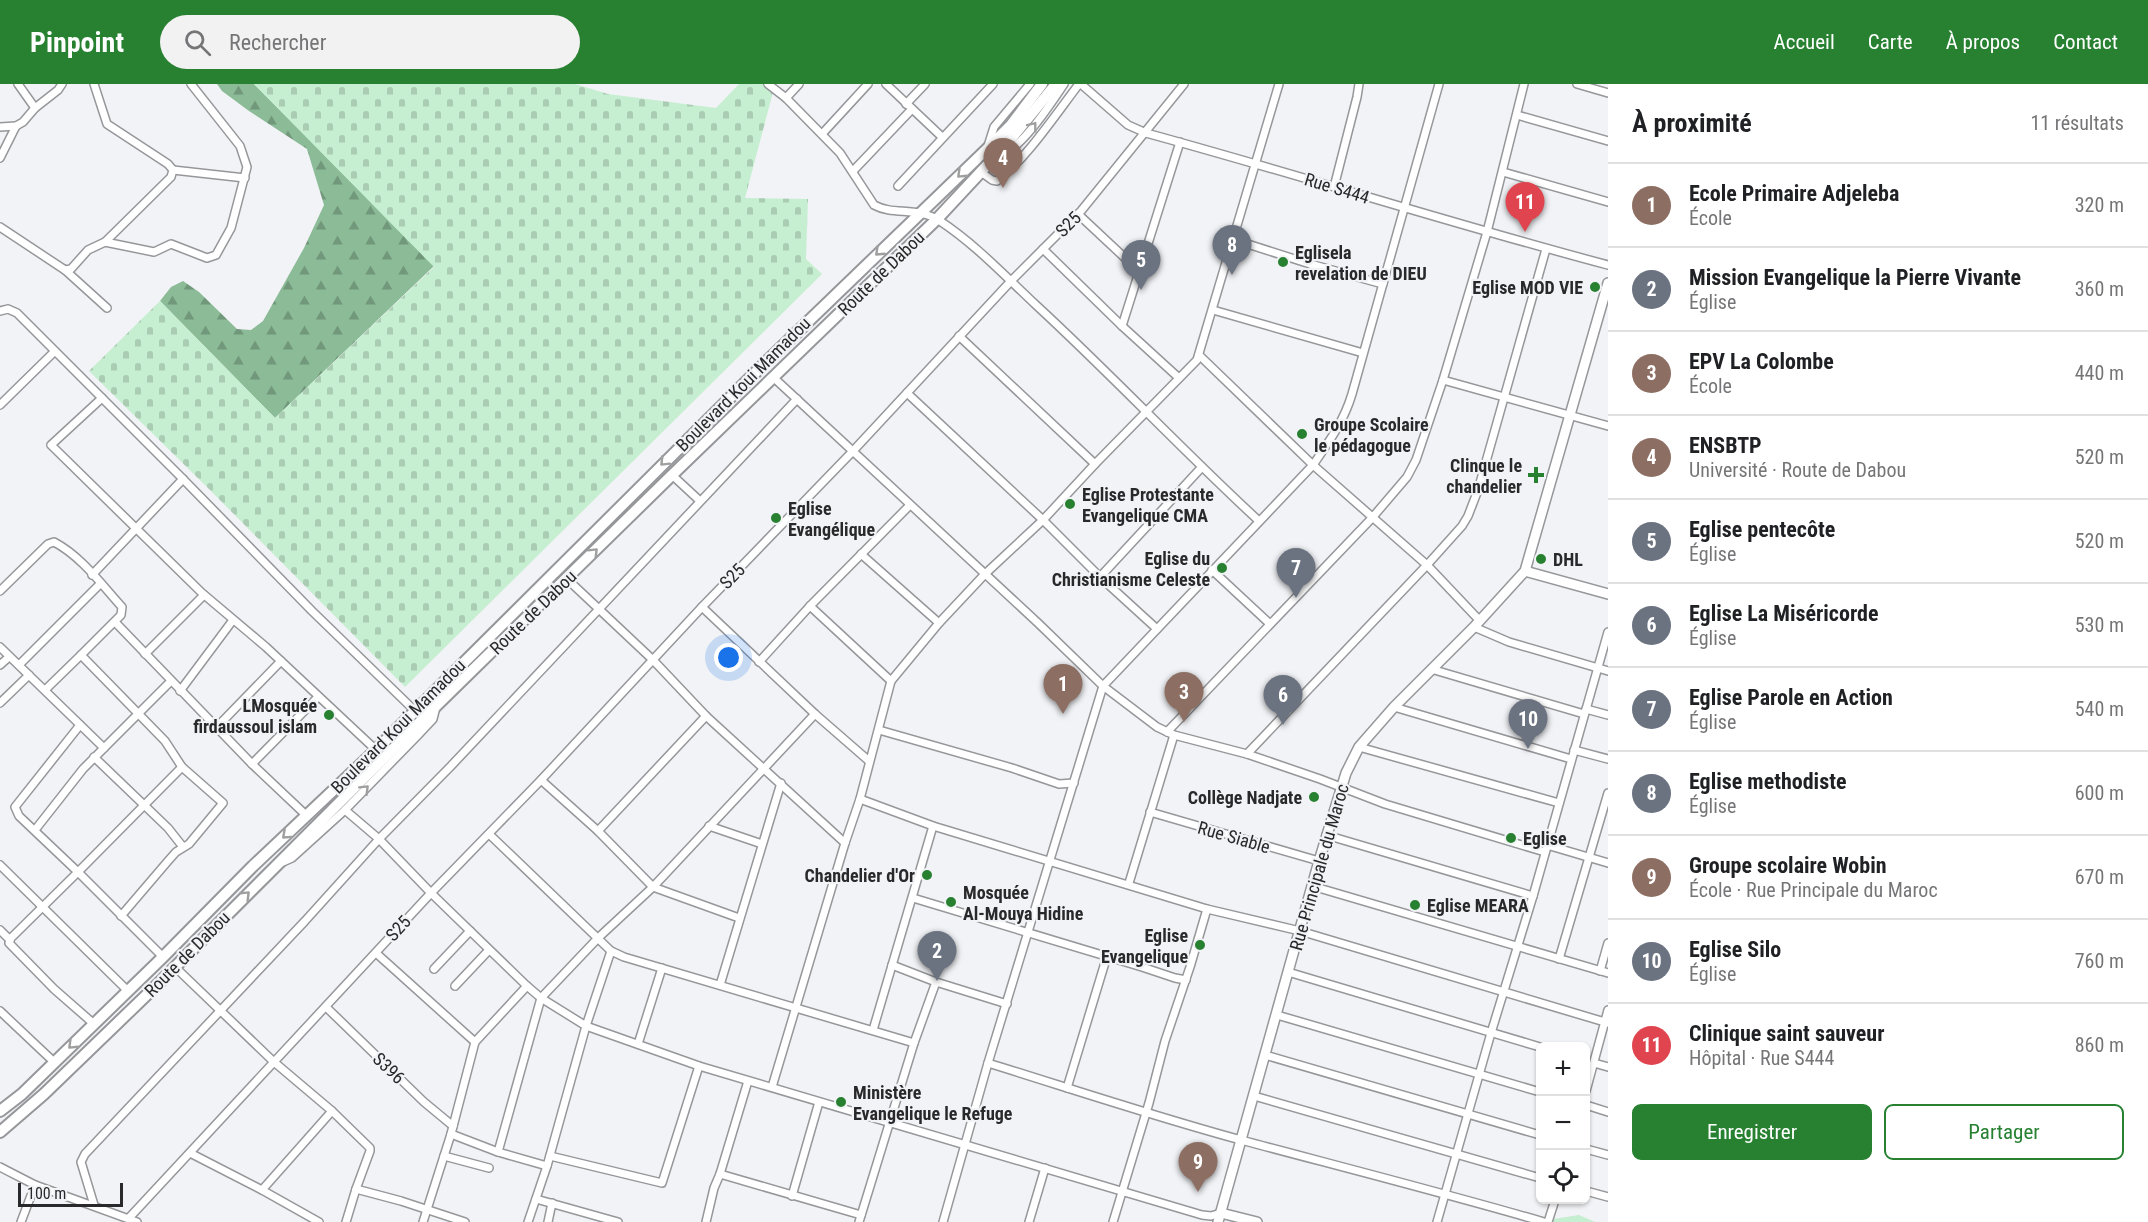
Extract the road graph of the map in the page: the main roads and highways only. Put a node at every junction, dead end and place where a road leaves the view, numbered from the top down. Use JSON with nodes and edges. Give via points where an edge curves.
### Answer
{"nodes":[{"id":1,"x":1042,"y":84,"type":"edge"},
{"id":2,"x":1056,"y":84,"type":"edge"},
{"id":3,"x":921,"y":212,"type":"joint"},
{"id":4,"x":0,"y":1112,"type":"edge"},
{"id":5,"x":0,"y":1132,"type":"edge"}],
"edges":[{"from":1,"to":3,"type":"main road","name":"Route de Dabou","one_way":true,"via":[[987,150]]},
{"from":5,"to":2,"type":"main road","name":"Route de Dabou","one_way":true,"via":[[44,1095],[437,705],[938,219]]},
{"from":3,"to":4,"type":"main road","name":"Boulevard Koui Mamadou","one_way":true,"via":[[376,750]]}]}
